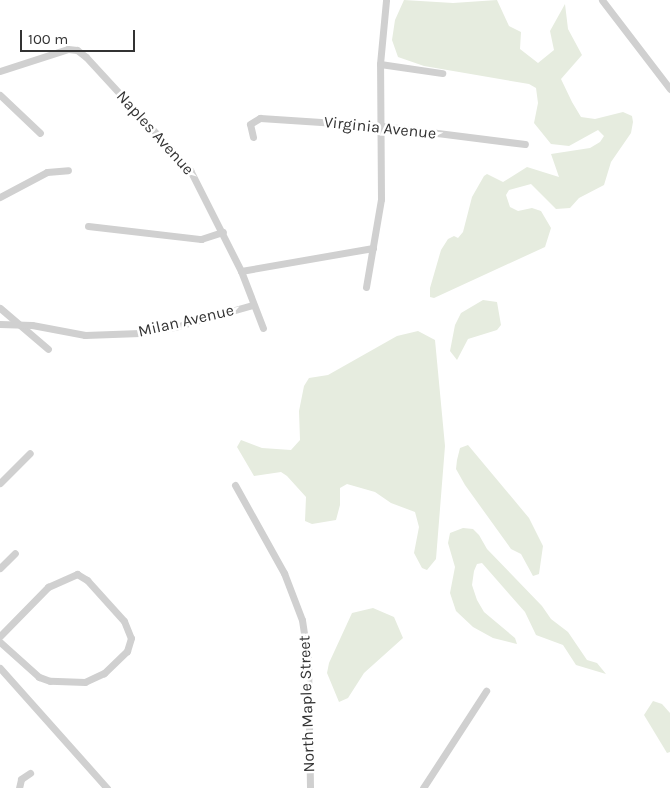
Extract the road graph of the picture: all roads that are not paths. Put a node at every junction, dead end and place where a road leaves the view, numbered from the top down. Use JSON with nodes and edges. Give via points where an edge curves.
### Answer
{"nodes":[{"id":1,"x":386,"y":0,"type":"edge"},
{"id":2,"x":602,"y":0,"type":"edge"},
{"id":3,"x":380,"y":64,"type":"junction"},
{"id":4,"x":0,"y":71,"type":"edge"},
{"id":5,"x":442,"y":73,"type":"dead end"},
{"id":6,"x":670,"y":89,"type":"edge"},
{"id":7,"x":0,"y":95,"type":"edge"},
{"id":8,"x":382,"y":126,"type":"junction"},
{"id":9,"x":40,"y":133,"type":"dead end"},
{"id":10,"x":253,"y":137,"type":"dead end"},
{"id":11,"x":525,"y":144,"type":"dead end"},
{"id":12,"x":68,"y":170,"type":"dead end"},
{"id":13,"x":0,"y":197,"type":"edge"},
{"id":14,"x":88,"y":226,"type":"dead end"},
{"id":15,"x":223,"y":232,"type":"junction"},
{"id":16,"x":373,"y":248,"type":"junction"},
{"id":17,"x":241,"y":271,"type":"junction"},
{"id":18,"x":366,"y":287,"type":"dead end"},
{"id":19,"x":252,"y":305,"type":"junction"},
{"id":20,"x":0,"y":308,"type":"edge"},
{"id":21,"x":0,"y":324,"type":"edge"},
{"id":22,"x":17,"y":324,"type":"junction"},
{"id":23,"x":262,"y":328,"type":"dead end"},
{"id":24,"x":48,"y":349,"type":"dead end"},
{"id":25,"x":30,"y":453,"type":"dead end"},
{"id":26,"x":0,"y":483,"type":"edge"},
{"id":27,"x":235,"y":486,"type":"dead end"},
{"id":28,"x":15,"y":553,"type":"dead end"},
{"id":29,"x":0,"y":568,"type":"edge"},
{"id":30,"x":0,"y":636,"type":"edge"},
{"id":31,"x":0,"y":642,"type":"edge"},
{"id":32,"x":0,"y":668,"type":"edge"},
{"id":33,"x":486,"y":691,"type":"dead end"},
{"id":34,"x":30,"y":773,"type":"dead end"},
{"id":35,"x":19,"y":788,"type":"edge"},
{"id":36,"x":107,"y":788,"type":"edge"},
{"id":37,"x":310,"y":788,"type":"edge"},
{"id":38,"x":422,"y":788,"type":"edge"}],
"edges":[{"from":1,"to":3,"type":"street"},
{"from":2,"to":6,"type":"street"},
{"from":3,"to":5,"type":"street"},
{"from":3,"to":8,"type":"street"},
{"from":4,"to":15,"type":"street","name":"Naples Avenue","via":[[64,50],[79,51],[185,163]]},
{"from":7,"to":9,"type":"street"},
{"from":8,"to":10,"type":"street","name":"Virginia Avenue","via":[[260,118],[250,124]]},
{"from":8,"to":11,"type":"street","name":"Virginia Avenue"},
{"from":8,"to":16,"type":"street","via":[[381,199]]},
{"from":12,"to":13,"type":"street","via":[[44,173]]},
{"from":14,"to":15,"type":"street","via":[[201,239]]},
{"from":15,"to":17,"type":"street","name":"Naples Avenue"},
{"from":16,"to":17,"type":"street"},
{"from":16,"to":18,"type":"street"},
{"from":17,"to":19,"type":"street","name":"Naples Avenue"},
{"from":19,"to":22,"type":"street","name":"Milan Avenue","via":[[147,332],[84,335]]},
{"from":19,"to":23,"type":"street","name":"Naples Avenue"},
{"from":20,"to":22,"type":"street"},
{"from":21,"to":22,"type":"street","name":"Milan Avenue"},
{"from":22,"to":24,"type":"street"},
{"from":25,"to":26,"type":"street"},
{"from":27,"to":37,"type":"street","name":"North Maple Street","via":[[284,573],[302,620],[308,660]]},
{"from":28,"to":29,"type":"street"},
{"from":30,"to":31,"type":"street","via":[[48,587],[76,574],[87,580],[124,621],[131,638],[127,651],[104,673],[85,682],[50,681],[39,677]]},
{"from":32,"to":36,"type":"street"},
{"from":33,"to":38,"type":"street"},
{"from":34,"to":35,"type":"street","via":[[21,779]]}]}
